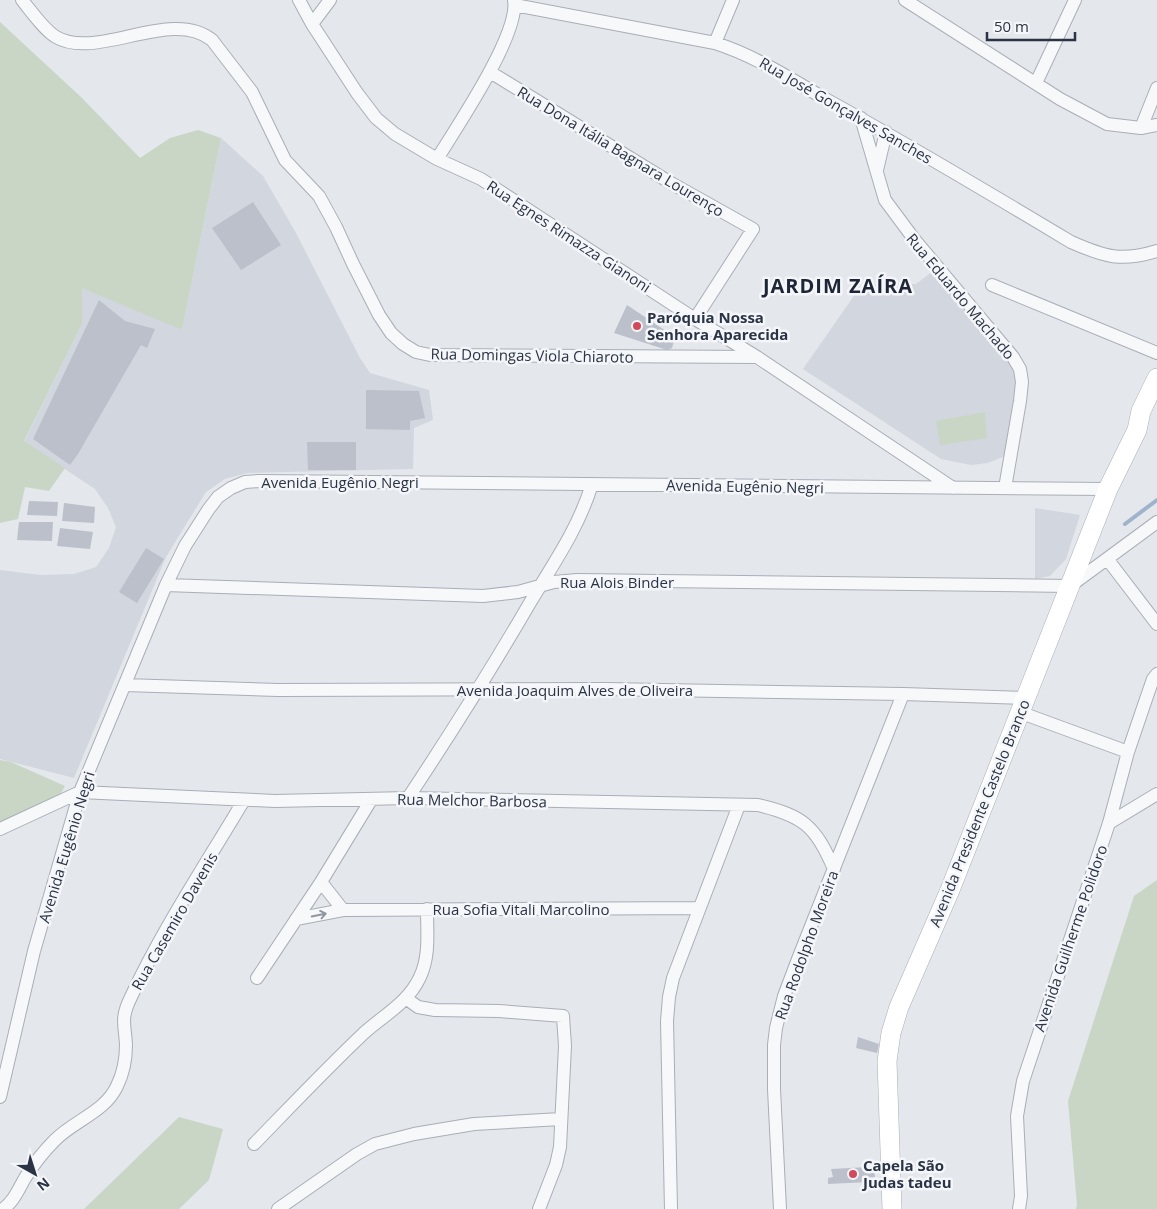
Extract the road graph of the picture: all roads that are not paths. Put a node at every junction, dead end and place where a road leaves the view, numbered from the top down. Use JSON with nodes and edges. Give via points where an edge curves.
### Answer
{"nodes":[{"id":1,"x":22,"y":0,"type":"edge"},
{"id":2,"x":298,"y":0,"type":"edge"},
{"id":3,"x":330,"y":0,"type":"edge"},
{"id":4,"x":733,"y":0,"type":"edge"},
{"id":5,"x":905,"y":0,"type":"edge"},
{"id":6,"x":1074,"y":0,"type":"edge"},
{"id":7,"x":515,"y":3,"type":"edge"},
{"id":8,"x":312,"y":24,"type":"junction"},
{"id":9,"x":714,"y":43,"type":"junction"},
{"id":10,"x":490,"y":72,"type":"junction"},
{"id":11,"x":1036,"y":83,"type":"junction"},
{"id":12,"x":1157,"y":88,"type":"edge"},
{"id":13,"x":861,"y":118,"type":"junction"},
{"id":14,"x":1157,"y":125,"type":"edge"},
{"id":15,"x":1141,"y":128,"type":"junction"},
{"id":16,"x":886,"y":132,"type":"junction"},
{"id":17,"x":437,"y":160,"type":"junction"},
{"id":18,"x":877,"y":170,"type":"junction"},
{"id":19,"x":1157,"y":251,"type":"edge"},
{"id":20,"x":992,"y":285,"type":"dead end"},
{"id":21,"x":695,"y":319,"type":"junction"},
{"id":22,"x":1157,"y":353,"type":"edge"},
{"id":23,"x":757,"y":357,"type":"junction"},
{"id":24,"x":1156,"y":382,"type":"edge"},
{"id":25,"x":1157,"y":410,"type":"edge"},
{"id":26,"x":1137,"y":430,"type":"junction"},
{"id":27,"x":592,"y":484,"type":"junction"},
{"id":28,"x":953,"y":488,"type":"junction"},
{"id":29,"x":1005,"y":488,"type":"junction"},
{"id":30,"x":1108,"y":489,"type":"junction"},
{"id":31,"x":1157,"y":522,"type":"edge"},
{"id":32,"x":1108,"y":560,"type":"junction"},
{"id":33,"x":166,"y":585,"type":"junction"},
{"id":34,"x":541,"y":586,"type":"junction"},
{"id":35,"x":1070,"y":586,"type":"junction"},
{"id":36,"x":1157,"y":624,"type":"edge"},
{"id":37,"x":1157,"y":674,"type":"edge"},
{"id":38,"x":125,"y":685,"type":"junction"},
{"id":39,"x":479,"y":689,"type":"junction"},
{"id":40,"x":903,"y":694,"type":"junction"},
{"id":41,"x":1022,"y":705,"type":"junction"},
{"id":42,"x":1128,"y":752,"type":"junction"},
{"id":43,"x":80,"y":792,"type":"junction"},
{"id":44,"x":1157,"y":794,"type":"edge"},
{"id":45,"x":408,"y":798,"type":"junction"},
{"id":46,"x":244,"y":800,"type":"junction"},
{"id":47,"x":371,"y":800,"type":"junction"},
{"id":48,"x":739,"y":805,"type":"junction"},
{"id":49,"x":1109,"y":823,"type":"junction"},
{"id":50,"x":0,"y":828,"type":"edge"},
{"id":51,"x":834,"y":869,"type":"junction"},
{"id":52,"x":321,"y":882,"type":"junction"},
{"id":53,"x":699,"y":908,"type":"junction"},
{"id":54,"x":343,"y":910,"type":"junction"},
{"id":55,"x":427,"y":910,"type":"junction"},
{"id":56,"x":296,"y":919,"type":"junction"},
{"id":57,"x":257,"y":978,"type":"dead end"},
{"id":58,"x":407,"y":999,"type":"junction"},
{"id":59,"x":0,"y":1097,"type":"edge"},
{"id":60,"x":561,"y":1119,"type":"junction"},
{"id":61,"x":254,"y":1144,"type":"dead end"},
{"id":62,"x":4,"y":1209,"type":"edge"},
{"id":63,"x":278,"y":1209,"type":"edge"},
{"id":64,"x":539,"y":1209,"type":"edge"},
{"id":65,"x":671,"y":1209,"type":"edge"},
{"id":66,"x":780,"y":1209,"type":"edge"},
{"id":67,"x":892,"y":1209,"type":"edge"},
{"id":68,"x":1019,"y":1209,"type":"edge"}],
"edges":[{"from":1,"to":23,"type":"street","name":"Rua Domingas Viola Chiaroto","via":[[54,36],[76,44],[168,31],[195,31],[212,40],[252,92],[285,160],[319,196],[391,333],[416,352],[430,356]]},
{"from":2,"to":8,"type":"street","name":"Rua Egnes Rimazza Gianoni"},
{"from":3,"to":8,"type":"street"},
{"from":4,"to":9,"type":"street"},
{"from":5,"to":11,"type":"street"},
{"from":6,"to":11,"type":"street"},
{"from":7,"to":9,"type":"street","name":"Rua José Gonçalves Sanches"},
{"from":7,"to":10,"type":"street","via":[[510,27]]},
{"from":8,"to":17,"type":"street","name":"Rua Egnes Rimazza Gianoni","via":[[376,118]]},
{"from":9,"to":13,"type":"street","name":"Rua José Gonçalves Sanches","via":[[757,60]]},
{"from":10,"to":17,"type":"street"},
{"from":10,"to":21,"type":"street","name":"Rua Dona Itália Bagnara Lourenço","via":[[753,229]]},
{"from":11,"to":15,"type":"street","via":[[1107,124]]},
{"from":12,"to":15,"type":"street"},
{"from":13,"to":16,"type":"street","name":"Rua José Gonçalves Sanches"},
{"from":13,"to":18,"type":"street","name":"Rua Eduardo Machado"},
{"from":14,"to":15,"type":"street"},
{"from":16,"to":18,"type":"street","name":"Rua Eduardo Machado"},
{"from":16,"to":19,"type":"street","name":"Rua José Gonçalves Sanches","via":[[1072,242],[1100,254],[1124,258]]},
{"from":17,"to":21,"type":"street","name":"Rua Egnes Rimazza Gianoni","via":[[481,179]]},
{"from":18,"to":29,"type":"street","name":"Rua Eduardo Machado","via":[[884,200],[894,214],[1013,356],[1020,369],[1020,401]]},
{"from":20,"to":22,"type":"street"},
{"from":21,"to":23,"type":"street","name":"Rua Egnes Rimazza Gianoni"},
{"from":23,"to":28,"type":"street","name":"Rua Egnes Rimazza Gianoni"},
{"from":24,"to":26,"type":"street","name":"Avenida Presidente Castelo Branco","via":[[1141,411]]},
{"from":25,"to":26,"type":"street","name":"Avenida Presidente Castelo Branco"},
{"from":26,"to":30,"type":"street","name":"Avenida Presidente Castelo Branco"},
{"from":27,"to":28,"type":"street","name":"Avenida Eugênio Negri"},
{"from":27,"to":33,"type":"street","name":"Avenida Eugênio Negri","via":[[245,482],[218,497],[208,510]]},
{"from":27,"to":34,"type":"street","via":[[586,506]]},
{"from":28,"to":29,"type":"street","name":"Avenida Eugênio Negri"},
{"from":29,"to":30,"type":"street","name":"Avenida Eugênio Negri"},
{"from":30,"to":35,"type":"street","name":"Avenida Presidente Castelo Branco"},
{"from":31,"to":32,"type":"street"},
{"from":32,"to":35,"type":"street"},
{"from":32,"to":36,"type":"street"},
{"from":33,"to":34,"type":"street","name":"Rua Alois Binder","via":[[482,596]]},
{"from":33,"to":38,"type":"street","name":"Avenida Eugênio Negri"},
{"from":34,"to":35,"type":"street","name":"Rua Alois Binder","via":[[576,580]]},
{"from":34,"to":39,"type":"street"},
{"from":35,"to":41,"type":"street","name":"Avenida Presidente Castelo Branco"},
{"from":37,"to":42,"type":"street","name":"Avenida Guilherme Polidoro"},
{"from":38,"to":39,"type":"street","name":"Avenida Joaquim Alves de Oliveira","via":[[278,690]]},
{"from":38,"to":43,"type":"street","name":"Avenida Eugênio Negri"},
{"from":39,"to":40,"type":"street","name":"Avenida Joaquim Alves de Oliveira"},
{"from":39,"to":45,"type":"street"},
{"from":40,"to":41,"type":"street","name":"Avenida Joaquim Alves de Oliveira"},
{"from":40,"to":51,"type":"street","name":"Rua Rodolpho Moreira"},
{"from":41,"to":42,"type":"street","name":"Avenida Joaquim Alves de Oliveira"},
{"from":41,"to":67,"type":"street","name":"Avenida Presidente Castelo Branco","via":[[891,1033],[887,1061]]},
{"from":42,"to":49,"type":"street","name":"Avenida Guilherme Polidoro"},
{"from":43,"to":46,"type":"street","name":"Rua Melchor Barbosa"},
{"from":43,"to":50,"type":"street"},
{"from":43,"to":59,"type":"street","name":"Avenida Eugênio Negri","via":[[34,951]]},
{"from":44,"to":49,"type":"street"},
{"from":45,"to":47,"type":"street","name":"Rua Melchor Barbosa"},
{"from":45,"to":48,"type":"street","name":"Rua Melchor Barbosa"},
{"from":46,"to":47,"type":"street","name":"Rua Melchor Barbosa"},
{"from":46,"to":62,"type":"street","name":"Rua Casemiro Davenis","via":[[130,999],[123,1023],[125,1057],[117,1086],[102,1106],[56,1139]]},
{"from":47,"to":52,"type":"street"},
{"from":48,"to":51,"type":"street","name":"Rua Melchor Barbosa","via":[[780,810],[800,819],[823,844]]},
{"from":48,"to":53,"type":"street"},
{"from":49,"to":68,"type":"street","name":"Avenida Guilherme Polidoro","via":[[1022,1081],[1018,1116]]},
{"from":51,"to":66,"type":"street","name":"Rua Rodolpho Moreira","via":[[784,996],[776,1028],[774,1089]]},
{"from":52,"to":54,"type":"street"},
{"from":52,"to":56,"type":"street"},
{"from":53,"to":55,"type":"street","name":"Rua Sofia Vitali Marcolino"},
{"from":53,"to":65,"type":"street","via":[[673,978],[668,1005]]},
{"from":54,"to":55,"type":"street","name":"Rua Sofia Vitali Marcolino"},
{"from":56,"to":54,"type":"street","name":"Rua Sofia Vitali Marcolino","one_way":true},
{"from":55,"to":58,"type":"street","via":[[424,966]]},
{"from":56,"to":57,"type":"street"},
{"from":58,"to":60,"type":"street","via":[[418,1007],[435,1010],[563,1016],[565,1046]]},
{"from":58,"to":61,"type":"street","via":[[365,1033]]},
{"from":60,"to":63,"type":"street","via":[[474,1124],[375,1144]]},
{"from":60,"to":64,"type":"street","via":[[556,1165]]}]}
